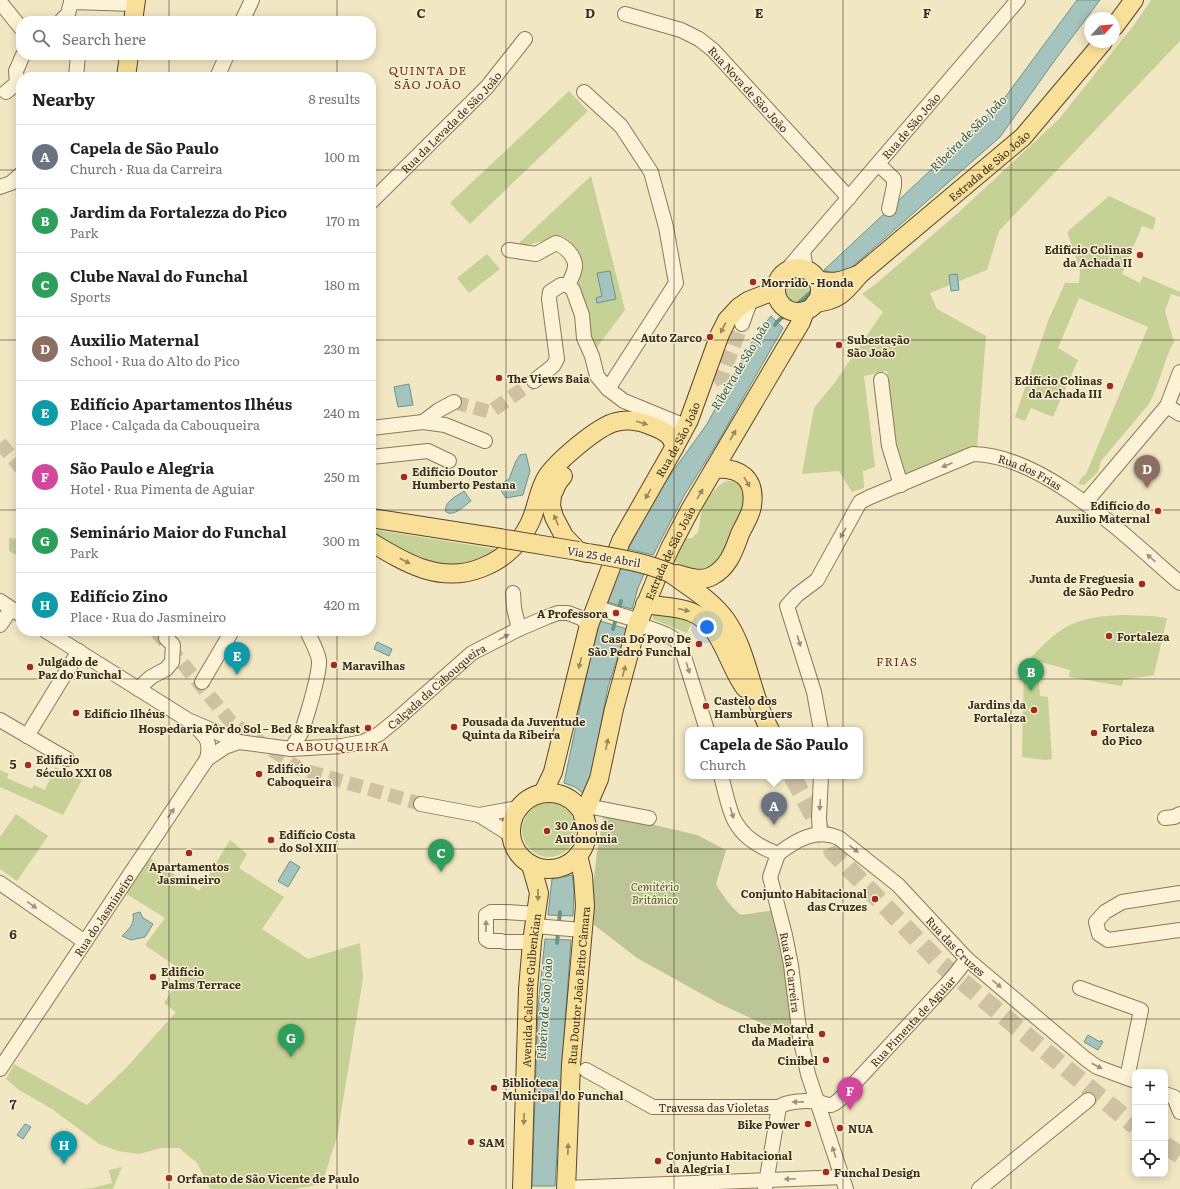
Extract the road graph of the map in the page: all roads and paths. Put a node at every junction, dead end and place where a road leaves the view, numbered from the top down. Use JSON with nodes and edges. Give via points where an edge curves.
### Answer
{"nodes":[{"id":1,"x":252,"y":0,"type":"edge"},
{"id":2,"x":1018,"y":0,"type":"edge"},
{"id":3,"x":1134,"y":0,"type":"edge"},
{"id":4,"x":71,"y":1,"type":"edge"},
{"id":5,"x":0,"y":2,"type":"edge"},
{"id":6,"x":135,"y":8,"type":"edge"},
{"id":7,"x":625,"y":14,"type":"dead end"},
{"id":8,"x":66,"y":16,"type":"edge"},
{"id":9,"x":244,"y":16,"type":"edge"},
{"id":10,"x":1120,"y":19,"type":"edge"},
{"id":11,"x":16,"y":22,"type":"edge"},
{"id":12,"x":526,"y":39,"type":"dead end"},
{"id":13,"x":1098,"y":48,"type":"edge"},
{"id":14,"x":21,"y":60,"type":"edge"},
{"id":15,"x":78,"y":60,"type":"edge"},
{"id":16,"x":128,"y":60,"type":"edge"},
{"id":17,"x":225,"y":60,"type":"edge"},
{"id":18,"x":16,"y":72,"type":"edge"},
{"id":19,"x":76,"y":72,"type":"edge"},
{"id":20,"x":127,"y":72,"type":"edge"},
{"id":21,"x":219,"y":72,"type":"edge"},
{"id":22,"x":16,"y":84,"type":"edge"},
{"id":23,"x":6,"y":92,"type":"dead end"},
{"id":24,"x":584,"y":92,"type":"dead end"},
{"id":25,"x":878,"y":164,"type":"junction"},
{"id":26,"x":16,"y":178,"type":"edge"},
{"id":27,"x":0,"y":188,"type":"edge"},
{"id":28,"x":376,"y":197,"type":"edge"},
{"id":29,"x":849,"y":198,"type":"junction"},
{"id":30,"x":889,"y":209,"type":"dead end"},
{"id":31,"x":509,"y":250,"type":"dead end"},
{"id":32,"x":803,"y":251,"type":"junction"},
{"id":33,"x":785,"y":272,"type":"junction"},
{"id":34,"x":860,"y":274,"type":"junction"},
{"id":35,"x":568,"y":285,"type":"junction"},
{"id":36,"x":816,"y":288,"type":"junction"},
{"id":37,"x":779,"y":298,"type":"junction"},
{"id":38,"x":751,"y":299,"type":"junction"},
{"id":39,"x":742,"y":324,"type":"tunnel mouth"},
{"id":40,"x":1180,"y":372,"type":"edge"},
{"id":41,"x":881,"y":380,"type":"dead end"},
{"id":42,"x":534,"y":381,"type":"tunnel mouth"},
{"id":43,"x":608,"y":390,"type":"junction"},
{"id":44,"x":454,"y":402,"type":"tunnel mouth"},
{"id":45,"x":1167,"y":406,"type":"junction"},
{"id":46,"x":1180,"y":414,"type":"edge"},
{"id":47,"x":423,"y":422,"type":"junction"},
{"id":48,"x":604,"y":426,"type":"junction"},
{"id":49,"x":685,"y":426,"type":"junction"},
{"id":50,"x":376,"y":427,"type":"edge"},
{"id":51,"x":485,"y":441,"type":"dead end"},
{"id":52,"x":674,"y":448,"type":"junction"},
{"id":53,"x":376,"y":456,"type":"edge"},
{"id":54,"x":449,"y":461,"type":"dead end"},
{"id":55,"x":714,"y":469,"type":"junction"},
{"id":56,"x":901,"y":485,"type":"junction"},
{"id":57,"x":1085,"y":503,"type":"junction"},
{"id":58,"x":376,"y":519,"type":"edge"},
{"id":59,"x":376,"y":545,"type":"edge"},
{"id":60,"x":578,"y":551,"type":"junction"},
{"id":61,"x":670,"y":573,"type":"junction"},
{"id":62,"x":1180,"y":583,"type":"edge"},
{"id":63,"x":513,"y":593,"type":"dead end"},
{"id":64,"x":645,"y":604,"type":"junction"},
{"id":65,"x":11,"y":608,"type":"edge"},
{"id":66,"x":599,"y":608,"type":"junction"},
{"id":67,"x":633,"y":621,"type":"junction"},
{"id":68,"x":0,"y":625,"type":"edge"},
{"id":69,"x":589,"y":625,"type":"junction"},
{"id":70,"x":520,"y":629,"type":"junction"},
{"id":71,"x":54,"y":636,"type":"edge"},
{"id":72,"x":167,"y":636,"type":"edge"},
{"id":73,"x":229,"y":636,"type":"edge"},
{"id":74,"x":309,"y":636,"type":"edge"},
{"id":75,"x":79,"y":651,"type":"junction"},
{"id":76,"x":202,"y":682,"type":"dead end"},
{"id":77,"x":138,"y":689,"type":"junction"},
{"id":78,"x":760,"y":708,"type":"junction"},
{"id":79,"x":0,"y":720,"type":"edge"},
{"id":80,"x":188,"y":720,"type":"junction"},
{"id":81,"x":706,"y":727,"type":"edge"},
{"id":82,"x":769,"y":727,"type":"edge"},
{"id":83,"x":820,"y":727,"type":"edge"},
{"id":84,"x":27,"y":736,"type":"junction"},
{"id":85,"x":239,"y":742,"type":"junction"},
{"id":86,"x":291,"y":749,"type":"junction"},
{"id":87,"x":67,"y":759,"type":"dead end"},
{"id":88,"x":207,"y":759,"type":"junction"},
{"id":89,"x":722,"y":779,"type":"edge"},
{"id":90,"x":822,"y":779,"type":"edge"},
{"id":91,"x":548,"y":793,"type":"junction"},
{"id":92,"x":422,"y":804,"type":"tunnel mouth"},
{"id":93,"x":518,"y":808,"type":"junction"},
{"id":94,"x":583,"y":809,"type":"junction"},
{"id":95,"x":1180,"y":814,"type":"edge"},
{"id":96,"x":479,"y":815,"type":"junction"},
{"id":97,"x":648,"y":818,"type":"dead end"},
{"id":98,"x":1166,"y":818,"type":"dead end"},
{"id":99,"x":820,"y":833,"type":"junction"},
{"id":100,"x":511,"y":835,"type":"junction"},
{"id":101,"x":778,"y":854,"type":"junction"},
{"id":102,"x":575,"y":861,"type":"junction"},
{"id":103,"x":538,"y":866,"type":"junction"},
{"id":104,"x":0,"y":883,"type":"edge"},
{"id":105,"x":1180,"y":893,"type":"edge"},
{"id":106,"x":537,"y":927,"type":"junction"},
{"id":107,"x":577,"y":929,"type":"junction"},
{"id":108,"x":1180,"y":930,"type":"edge"},
{"id":109,"x":85,"y":942,"type":"junction"},
{"id":110,"x":967,"y":959,"type":"junction"},
{"id":111,"x":1080,"y":988,"type":"dead end"},
{"id":112,"x":1,"y":1068,"type":"edge"},
{"id":113,"x":586,"y":1070,"type":"dead end"},
{"id":114,"x":1131,"y":1080,"type":"edge"},
{"id":115,"x":1173,"y":1094,"type":"edge"},
{"id":116,"x":1088,"y":1100,"type":"dead end"},
{"id":117,"x":818,"y":1102,"type":"junction"},
{"id":118,"x":779,"y":1107,"type":"junction"},
{"id":119,"x":1180,"y":1112,"type":"edge"},
{"id":120,"x":844,"y":1183,"type":"edge"},
{"id":121,"x":765,"y":1185,"type":"edge"},
{"id":122,"x":566,"y":1188,"type":"edge"},
{"id":123,"x":522,"y":1189,"type":"edge"},
{"id":124,"x":979,"y":1189,"type":"edge"}],
"edges":[{"from":1,"to":9,"type":"street"},
{"from":2,"to":25,"type":"street","name":"Rua de São João"},
{"from":3,"to":10,"type":"main road"},
{"from":4,"to":6,"type":"street"},
{"from":4,"to":8,"type":"street"},
{"from":5,"to":11,"type":"street"},
{"from":7,"to":29,"type":"street","name":"Rua Nova de São João","via":[[681,30],[699,39]]},
{"from":12,"to":28,"type":"street","name":"Rua da Levada de São João","via":[[487,87]]},
{"from":13,"to":34,"type":"main road","name":"Estrada de São João","via":[[1023,137]]},
{"from":14,"to":18,"type":"street"},
{"from":15,"to":19,"type":"street"},
{"from":16,"to":20,"type":"main road"},
{"from":17,"to":21,"type":"street"},
{"from":22,"to":23,"type":"street"},
{"from":24,"to":43,"type":"street","via":[[621,126],[651,172],[666,227],[676,283]]},
{"from":25,"to":29,"type":"street","name":"Rua de São João"},
{"from":25,"to":30,"type":"street","via":[[894,179]]},
{"from":26,"to":27,"type":"street"},
{"from":29,"to":32,"type":"street","name":"Rua de São João"},
{"from":31,"to":35,"type":"street","via":[[536,254],[556,243],[562,245],[571,255],[575,265]]},
{"from":32,"to":33,"type":"street","name":"Rua de São João"},
{"from":32,"to":36,"type":"street"},
{"from":33,"to":36,"type":"main road","via":[[796,268]]},
{"from":33,"to":37,"type":"main road","via":[[778,280]]},
{"from":34,"to":36,"type":"main road","name":"Estrada de São João"},
{"from":34,"to":36,"type":"main road","name":"Estrada de São João","via":[[843,293],[827,302]]},
{"from":35,"to":42,"type":"street","via":[[547,288],[557,359],[553,366]]},
{"from":35,"to":43,"type":"street","via":[[573,290],[582,315],[584,338],[597,376]]},
{"from":36,"to":37,"type":"main road","via":[[798,312],[791,311]]},
{"from":55,"to":36,"type":"main road","name":"Estrada de São João","one_way":true,"via":[[801,322]]},
{"from":37,"to":38,"type":"main road","name":"Rua de São João"},
{"from":38,"to":39,"type":"street"},
{"from":38,"to":49,"type":"main road","name":"Rua de São João","one_way":true,"via":[[727,320],[720,334],[708,382]]},
{"from":40,"to":45,"type":"street"},
{"from":41,"to":56,"type":"street","via":[[889,446]]},
{"from":43,"to":49,"type":"street","via":[[624,401]]},
{"from":44,"to":47,"type":"street"},
{"from":45,"to":46,"type":"street"},
{"from":45,"to":57,"type":"street"},
{"from":47,"to":50,"type":"street"},
{"from":47,"to":51,"type":"street","via":[[445,425]]},
{"from":48,"to":52,"type":"main road","one_way":true,"via":[[617,422],[638,421],[661,429],[670,436]]},
{"from":59,"to":48,"type":"main road","one_way":true,"via":[[415,566],[438,573],[471,571],[492,563],[516,545],[524,534],[549,474],[577,446]]},
{"from":60,"to":48,"type":"main road","one_way":true,"via":[[564,536],[554,517],[552,495],[558,482]]},
{"from":49,"to":52,"type":"main road","name":"Rua de São João"},
{"from":52,"to":66,"type":"main road","name":"Rua de São João","one_way":true,"via":[[621,541]]},
{"from":53,"to":54,"type":"street","via":[[428,451]]},
{"from":55,"to":61,"type":"main road","one_way":true,"via":[[725,468],[740,472],[748,480],[752,492],[752,507],[729,561],[722,570],[712,577],[702,579]]},
{"from":64,"to":55,"type":"main road","name":"Estrada de São João","one_way":true,"via":[[670,548]]},
{"from":57,"to":56,"type":"street","name":"Rua dos Frias","one_way":true,"via":[[1052,481],[1013,461],[984,454],[973,454]]},
{"from":56,"to":83,"type":"street","name":"Rua dos Frias","one_way":true,"via":[[860,502],[816,580],[787,606],[814,692]]},
{"from":62,"to":57,"type":"street","name":"Rua dos Frias","one_way":true},
{"from":58,"to":60,"type":"main road","name":"Via 25 de Abril","bridge":true},
{"from":60,"to":61,"type":"main road","name":"Via 25 de Abril","bridge":true,"via":[[632,560]]},
{"from":61,"to":78,"type":"main road","name":"Via 25 de Abril","via":[[703,597],[725,620],[740,648]]},
{"from":63,"to":70,"type":"street"},
{"from":64,"to":67,"type":"main road","name":"Estrada de São João"},
{"from":64,"to":78,"type":"main road","one_way":true,"via":[[690,611],[703,618],[712,628],[742,684]]},
{"from":65,"to":68,"type":"street"},
{"from":66,"to":67,"type":"street"},
{"from":66,"to":69,"type":"main road"},
{"from":67,"to":81,"type":"street","one_way":true,"via":[[678,641]]},
{"from":94,"to":67,"type":"main road","name":"Estrada de São João","one_way":true,"via":[[599,779]]},
{"from":69,"to":70,"type":"street","name":"Calçada da Cabouqueira","via":[[568,612],[558,613]]},
{"from":69,"to":91,"type":"main road","one_way":true},
{"from":86,"to":70,"type":"street","name":"Calçada da Cabouqueira","one_way":true,"via":[[342,746],[363,742],[379,734],[472,653]]},
{"from":71,"to":75,"type":"street"},
{"from":72,"to":77,"type":"street","via":[[173,645],[172,662]]},
{"from":73,"to":76,"type":"street"},
{"from":74,"to":86,"type":"street","via":[[319,660],[318,669],[300,733]]},
{"from":75,"to":77,"type":"street"},
{"from":75,"to":84,"type":"street"},
{"from":77,"to":80,"type":"street"},
{"from":78,"to":82,"type":"main road","name":"Via 25 de Abril"},
{"from":79,"to":84,"type":"street"},
{"from":80,"to":85,"type":"street","name":"Calçada da Cabouqueira"},
{"from":80,"to":88,"type":"street","via":[[207,740]]},
{"from":84,"to":87,"type":"street"},
{"from":85,"to":86,"type":"street","name":"Calçada da Cabouqueira"},
{"from":85,"to":88,"type":"street","name":"Rua do Jasmineiro","via":[[225,747]]},
{"from":109,"to":88,"type":"street","name":"Rua do Jasmineiro","one_way":true},
{"from":89,"to":101,"type":"street","one_way":true,"via":[[735,822],[740,829],[759,846]]},
{"from":90,"to":99,"type":"street","one_way":true},
{"from":91,"to":93,"type":"main road","via":[[533,796]]},
{"from":91,"to":94,"type":"main road","via":[[567,798]]},
{"from":92,"to":96,"type":"street"},
{"from":93,"to":96,"type":"street"},
{"from":93,"to":100,"type":"main road","via":[[512,821]]},
{"from":94,"to":97,"type":"street"},
{"from":94,"to":102,"type":"main road","via":[[586,836],[584,846]]},
{"from":95,"to":98,"type":"street"},
{"from":96,"to":100,"type":"street"},
{"from":99,"to":101,"type":"street","via":[[797,842]]},
{"from":99,"to":110,"type":"street","name":"Rua das Cruzes","one_way":true,"via":[[840,838],[898,885]]},
{"from":100,"to":103,"type":"main road","via":[[513,844],[524,859]]},
{"from":101,"to":117,"type":"street","name":"Rua da Carreira","via":[[770,877],[792,965],[800,1037],[808,1074]]},
{"from":102,"to":103,"type":"main road","via":[[556,868]]},
{"from":102,"to":107,"type":"main road","name":"Rua Doutor João Brito Câmara","via":[[583,876],[585,906]]},
{"from":103,"to":106,"type":"main road","name":"Avenida Calouste Gulbenkian","one_way":true},
{"from":104,"to":109,"type":"street","one_way":true},
{"from":105,"to":108,"type":"street","via":[[1122,902],[1105,912],[1096,922],[1099,934],[1108,940]]},
{"from":106,"to":106,"type":"street","one_way":true,"via":[[503,942],[489,941],[486,939],[486,914],[505,912]]},
{"from":106,"to":107,"type":"street"},
{"from":106,"to":123,"type":"main road","name":"Avenida Calouste Gulbenkian","one_way":true,"via":[[528,989]]},
{"from":122,"to":107,"type":"main road","name":"Rua Doutor João Brito Câmara","one_way":true},
{"from":109,"to":112,"type":"street","name":"Rua do Jasmineiro","via":[[7,1048]]},
{"from":110,"to":114,"type":"street","name":"Rua das Cruzes","one_way":true,"via":[[1087,1060],[1097,1067]]},
{"from":110,"to":117,"type":"street","name":"Rua Pimenta de Aguiar","via":[[839,1100],[832,1105]]},
{"from":111,"to":114,"type":"street","via":[[1141,1010]]},
{"from":113,"to":118,"type":"street","name":"Travessa das Violetas","via":[[653,1107]]},
{"from":115,"to":119,"type":"street"},
{"from":116,"to":124,"type":"street"},
{"from":117,"to":118,"type":"street","name":"Rua Pimenta de Aguiar","one_way":true,"via":[[790,1102]]},
{"from":120,"to":117,"type":"street","name":"Rua da Carreira","one_way":true},
{"from":118,"to":121,"type":"street"},
{"from":120,"to":121,"type":"street","one_way":true},
{"from":121,"to":122,"type":"street"}]}
